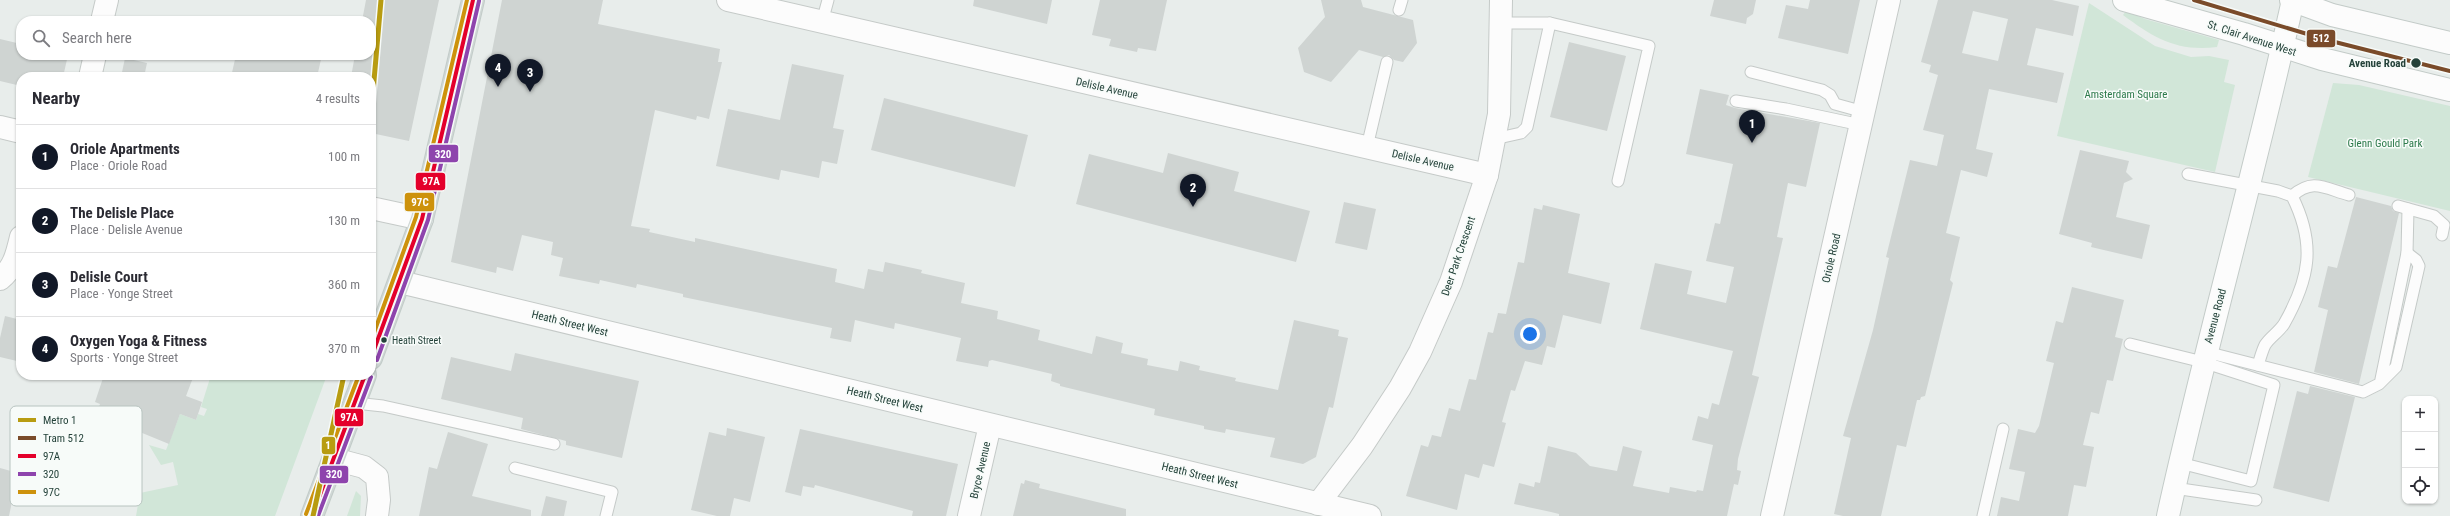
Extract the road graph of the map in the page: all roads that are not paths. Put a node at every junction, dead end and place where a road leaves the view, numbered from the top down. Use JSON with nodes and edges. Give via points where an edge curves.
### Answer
{"nodes":[{"id":1,"x":107,"y":0,"type":"edge"},
{"id":2,"x":473,"y":0,"type":"edge"},
{"id":3,"x":728,"y":0,"type":"edge"},
{"id":4,"x":828,"y":0,"type":"edge"},
{"id":5,"x":1501,"y":0,"type":"edge"},
{"id":6,"x":1889,"y":0,"type":"edge"},
{"id":7,"x":2124,"y":0,"type":"edge"},
{"id":8,"x":2293,"y":0,"type":"edge"},
{"id":9,"x":103,"y":16,"type":"edge"},
{"id":10,"x":822,"y":22,"type":"junction"},
{"id":11,"x":1502,"y":23,"type":"junction"},
{"id":12,"x":1550,"y":23,"type":"junction"},
{"id":13,"x":2450,"y":43,"type":"edge"},
{"id":14,"x":2282,"y":48,"type":"junction"},
{"id":15,"x":94,"y":60,"type":"edge"},
{"id":16,"x":1387,"y":62,"type":"dead end"},
{"id":17,"x":91,"y":72,"type":"edge"},
{"id":18,"x":1751,"y":72,"type":"dead end"},
{"id":19,"x":2450,"y":90,"type":"edge"},
{"id":20,"x":1736,"y":101,"type":"dead end"},
{"id":21,"x":1862,"y":118,"type":"junction"},
{"id":22,"x":0,"y":127,"type":"edge"},
{"id":23,"x":16,"y":131,"type":"edge"},
{"id":24,"x":1494,"y":139,"type":"junction"},
{"id":25,"x":1367,"y":147,"type":"junction"},
{"id":26,"x":2188,"y":174,"type":"dead end"},
{"id":27,"x":1487,"y":175,"type":"junction"},
{"id":28,"x":1618,"y":181,"type":"dead end"},
{"id":29,"x":2249,"y":186,"type":"junction"},
{"id":30,"x":2349,"y":195,"type":"dead end"},
{"id":31,"x":2292,"y":196,"type":"junction"},
{"id":32,"x":376,"y":209,"type":"edge"},
{"id":33,"x":422,"y":219,"type":"junction"},
{"id":34,"x":2442,"y":236,"type":"dead end"},
{"id":35,"x":16,"y":258,"type":"edge"},
{"id":36,"x":0,"y":279,"type":"edge"},
{"id":37,"x":400,"y":282,"type":"junction"},
{"id":38,"x":2130,"y":344,"type":"dead end"},
{"id":39,"x":376,"y":345,"type":"edge"},
{"id":40,"x":2204,"y":357,"type":"junction"},
{"id":41,"x":2258,"y":365,"type":"junction"},
{"id":42,"x":363,"y":380,"type":"edge"},
{"id":43,"x":354,"y":402,"type":"junction"},
{"id":44,"x":990,"y":425,"type":"junction"},
{"id":45,"x":2003,"y":429,"type":"dead end"},
{"id":46,"x":554,"y":444,"type":"dead end"},
{"id":47,"x":334,"y":458,"type":"junction"},
{"id":48,"x":2180,"y":463,"type":"junction"},
{"id":49,"x":515,"y":468,"type":"dead end"},
{"id":50,"x":2174,"y":488,"type":"junction"},
{"id":51,"x":2256,"y":500,"type":"dead end"},
{"id":52,"x":1318,"y":504,"type":"junction"},
{"id":53,"x":312,"y":516,"type":"edge"},
{"id":54,"x":377,"y":516,"type":"edge"},
{"id":55,"x":606,"y":516,"type":"edge"},
{"id":56,"x":969,"y":516,"type":"edge"},
{"id":57,"x":1370,"y":516,"type":"edge"},
{"id":58,"x":1772,"y":516,"type":"edge"},
{"id":59,"x":1983,"y":516,"type":"edge"},
{"id":60,"x":2168,"y":516,"type":"edge"}],
"edges":[{"from":1,"to":9,"type":"street"},
{"from":2,"to":33,"type":"main road"},
{"from":3,"to":10,"type":"street","name":"Delisle Avenue"},
{"from":4,"to":10,"type":"lane"},
{"from":5,"to":11,"type":"street","name":"Deer Park Crescent"},
{"from":6,"to":21,"type":"street","name":"Oriole Road"},
{"from":7,"to":14,"type":"street","name":"St. Clair Avenue West","via":[[2244,34]]},
{"from":8,"to":13,"type":"street","via":[[2332,14]]},
{"from":8,"to":14,"type":"street","name":"Avenue Road"},
{"from":10,"to":25,"type":"street","name":"Delisle Avenue"},
{"from":11,"to":12,"type":"lane"},
{"from":11,"to":24,"type":"street","name":"Deer Park Crescent","via":[[1499,114]]},
{"from":12,"to":24,"type":"lane","via":[[1527,127],[1521,133]]},
{"from":12,"to":28,"type":"lane","via":[[1649,46]]},
{"from":14,"to":19,"type":"street","name":"St. Clair Avenue West"},
{"from":14,"to":29,"type":"street","name":"Avenue Road"},
{"from":15,"to":17,"type":"street"},
{"from":16,"to":25,"type":"lane"},
{"from":18,"to":21,"type":"lane","via":[[1822,90],[1830,95],[1835,104]]},
{"from":20,"to":21,"type":"lane"},
{"from":21,"to":58,"type":"street","name":"Oriole Road"},
{"from":22,"to":23,"type":"street"},
{"from":24,"to":27,"type":"street","name":"Deer Park Crescent"},
{"from":25,"to":27,"type":"street","name":"Delisle Avenue"},
{"from":26,"to":29,"type":"lane"},
{"from":27,"to":52,"type":"street","name":"Deer Park Crescent","via":[[1451,282],[1420,352],[1381,418]]},
{"from":29,"to":31,"type":"lane"},
{"from":29,"to":40,"type":"street","name":"Avenue Road"},
{"from":30,"to":31,"type":"lane","via":[[2314,185],[2304,186]]},
{"from":31,"to":41,"type":"lane","via":[[2304,219],[2308,249],[2304,282],[2283,326],[2266,344]]},
{"from":32,"to":33,"type":"street"},
{"from":33,"to":37,"type":"main road"},
{"from":34,"to":41,"type":"lane","via":[[2444,225],[2434,216],[2403,207],[2407,253],[2379,384],[2363,392]]},
{"from":35,"to":36,"type":"street","via":[[9,271]]},
{"from":37,"to":39,"type":"main road"},
{"from":37,"to":44,"type":"street","name":"Heath Street West"},
{"from":38,"to":40,"type":"lane"},
{"from":40,"to":41,"type":"lane"},
{"from":40,"to":48,"type":"street","name":"Avenue Road"},
{"from":40,"to":48,"type":"lane","via":[[2274,385],[2251,481]]},
{"from":42,"to":43,"type":"main road"},
{"from":43,"to":46,"type":"lane","via":[[383,406]]},
{"from":43,"to":47,"type":"main road"},
{"from":44,"to":52,"type":"street","name":"Heath Street West"},
{"from":44,"to":56,"type":"street","name":"Bryce Avenue"},
{"from":45,"to":59,"type":"lane"},
{"from":47,"to":53,"type":"main road"},
{"from":47,"to":54,"type":"street","via":[[364,467],[377,476]]},
{"from":48,"to":50,"type":"street","name":"Avenue Road"},
{"from":49,"to":55,"type":"lane","via":[[612,492]]},
{"from":50,"to":51,"type":"lane"},
{"from":50,"to":60,"type":"street","name":"Avenue Road"},
{"from":52,"to":57,"type":"street","name":"Heath Street West"}]}
